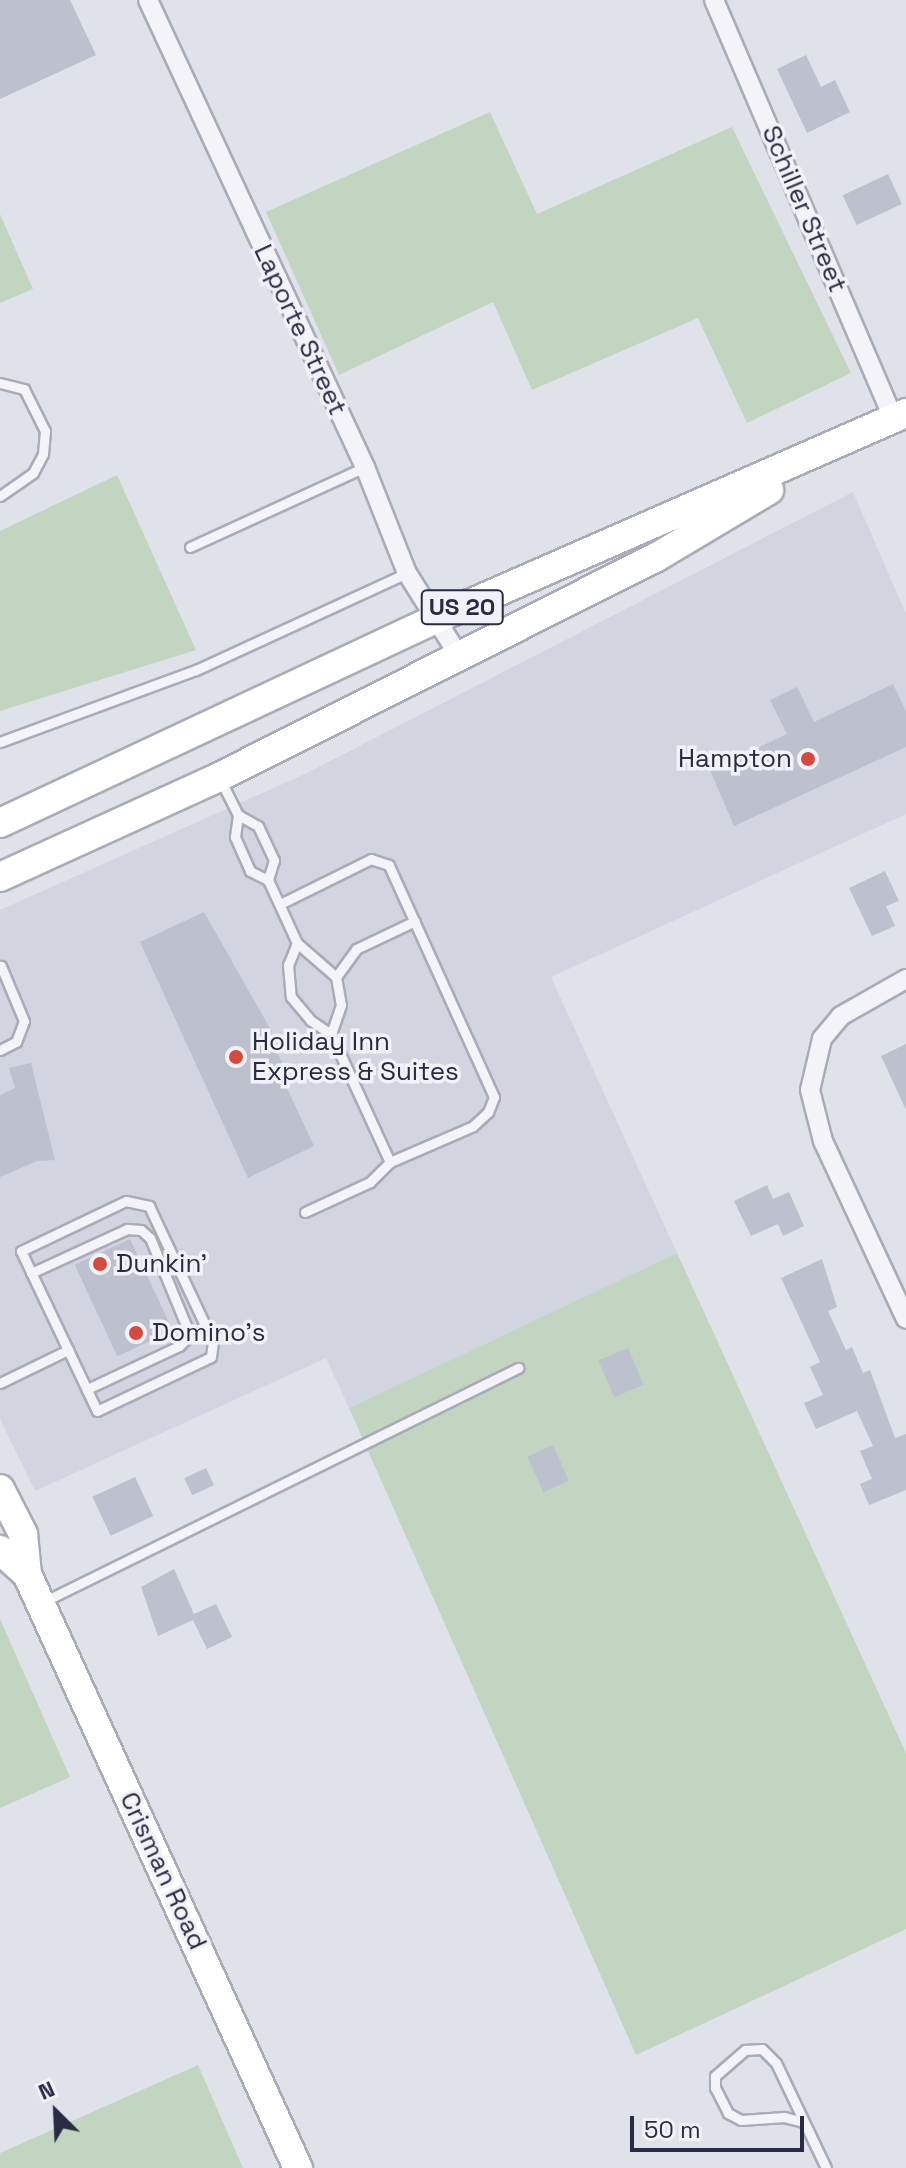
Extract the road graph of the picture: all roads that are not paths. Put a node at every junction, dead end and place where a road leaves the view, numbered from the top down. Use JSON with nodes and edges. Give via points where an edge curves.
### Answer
{"nodes":[{"id":1,"x":148,"y":0,"type":"edge"},
{"id":2,"x":714,"y":0,"type":"edge"},
{"id":3,"x":0,"y":383,"type":"edge"},
{"id":4,"x":900,"y":416,"type":"edge"},
{"id":5,"x":862,"y":435,"type":"junction"},
{"id":6,"x":365,"y":467,"type":"junction"},
{"id":7,"x":0,"y":496,"type":"edge"},
{"id":8,"x":190,"y":547,"type":"dead end"},
{"id":9,"x":407,"y":573,"type":"junction"},
{"id":10,"x":433,"y":620,"type":"junction"},
{"id":11,"x":459,"y":656,"type":"junction"},
{"id":12,"x":0,"y":742,"type":"edge"},
{"id":13,"x":219,"y":777,"type":"junction"},
{"id":14,"x":238,"y":815,"type":"junction"},
{"id":15,"x":0,"y":823,"type":"edge"},
{"id":16,"x":0,"y":877,"type":"edge"},
{"id":17,"x":268,"y":880,"type":"junction"},
{"id":18,"x":280,"y":904,"type":"junction"},
{"id":19,"x":415,"y":921,"type":"junction"},
{"id":20,"x":297,"y":943,"type":"junction"},
{"id":21,"x":0,"y":966,"type":"edge"},
{"id":22,"x":336,"y":977,"type":"junction"},
{"id":23,"x":906,"y":979,"type":"edge"},
{"id":24,"x":331,"y":1034,"type":"junction"},
{"id":25,"x":0,"y":1050,"type":"edge"},
{"id":26,"x":390,"y":1162,"type":"junction"},
{"id":27,"x":305,"y":1212,"type":"dead end"},
{"id":28,"x":31,"y":1273,"type":"junction"},
{"id":29,"x":906,"y":1319,"type":"edge"},
{"id":30,"x":68,"y":1350,"type":"junction"},
{"id":31,"x":518,"y":1368,"type":"dead end"},
{"id":32,"x":0,"y":1383,"type":"edge"},
{"id":33,"x":87,"y":1389,"type":"junction"},
{"id":34,"x":0,"y":1489,"type":"edge"},
{"id":35,"x":0,"y":1550,"type":"edge"},
{"id":36,"x":27,"y":1574,"type":"junction"},
{"id":37,"x":40,"y":1603,"type":"junction"},
{"id":38,"x":803,"y":2122,"type":"junction"},
{"id":39,"x":298,"y":2168,"type":"edge"},
{"id":40,"x":826,"y":2168,"type":"edge"}],
"edges":[{"from":1,"to":6,"type":"street","name":"Laporte Street"},
{"from":2,"to":4,"type":"street","name":"Schiller Street"},
{"from":3,"to":7,"type":"lane","via":[[24,389],[45,431],[43,454],[33,473]]},
{"from":4,"to":5,"type":"main road","number":"US 20"},
{"from":5,"to":10,"type":"main road","number":"US 20"},
{"from":5,"to":11,"type":"main road","number":"US 20","via":[[655,558]]},
{"from":6,"to":8,"type":"lane"},
{"from":6,"to":9,"type":"street","name":"Laporte Street"},
{"from":9,"to":10,"type":"street","name":"Laporte Street"},
{"from":9,"to":12,"type":"lane","via":[[196,670]]},
{"from":10,"to":11,"type":"street","name":"Laporte Street"},
{"from":10,"to":15,"type":"main road","number":"US 20"},
{"from":11,"to":13,"type":"main road","number":"US 20"},
{"from":13,"to":14,"type":"lane"},
{"from":13,"to":16,"type":"main road","number":"US 20"},
{"from":14,"to":17,"type":"lane","via":[[235,837],[250,871]]},
{"from":14,"to":17,"type":"lane","via":[[258,826],[274,860]]},
{"from":17,"to":18,"type":"lane"},
{"from":18,"to":19,"type":"lane","via":[[371,859],[382,860]]},
{"from":18,"to":20,"type":"lane"},
{"from":19,"to":22,"type":"lane","via":[[356,949]]},
{"from":19,"to":26,"type":"lane","via":[[494,1097],[473,1126]]},
{"from":20,"to":22,"type":"lane"},
{"from":20,"to":24,"type":"lane","via":[[288,965],[291,997]]},
{"from":21,"to":25,"type":"lane","via":[[24,1021],[16,1042]]},
{"from":22,"to":24,"type":"lane","via":[[341,1005]]},
{"from":23,"to":29,"type":"street","via":[[841,1016],[822,1039],[810,1090],[823,1141]]},
{"from":24,"to":26,"type":"lane"},
{"from":26,"to":27,"type":"lane","via":[[370,1182]]},
{"from":28,"to":30,"type":"lane"},
{"from":28,"to":33,"type":"lane","via":[[127,1229],[141,1230],[150,1238],[189,1320],[190,1335],[179,1346]]},
{"from":28,"to":33,"type":"lane","via":[[21,1251],[126,1201],[149,1206],[213,1342],[211,1357],[97,1411]]},
{"from":30,"to":32,"type":"lane"},
{"from":30,"to":33,"type":"lane"},
{"from":31,"to":37,"type":"lane"},
{"from":34,"to":36,"type":"main road","name":"Crisman Road","via":[[23,1534]]},
{"from":35,"to":36,"type":"main road","name":"Crisman Road"},
{"from":36,"to":37,"type":"main road","name":"Crisman Road"},
{"from":37,"to":39,"type":"main road","name":"Crisman Road"},
{"from":38,"to":38,"type":"lane","via":[[776,2063],[762,2049],[745,2050],[715,2076],[728,2113],[741,2120],[784,2117]]},
{"from":38,"to":40,"type":"lane"}]}
